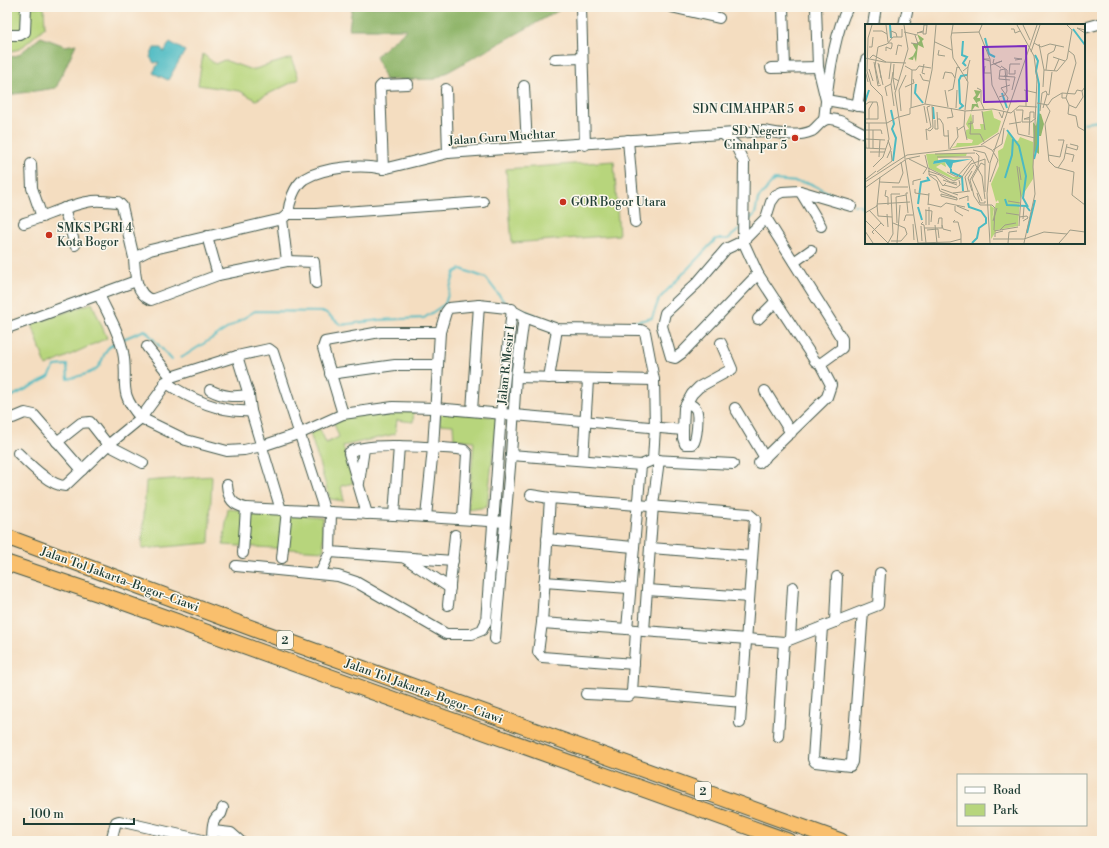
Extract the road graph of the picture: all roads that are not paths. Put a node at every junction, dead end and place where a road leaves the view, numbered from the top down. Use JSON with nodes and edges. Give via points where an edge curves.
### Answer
{"nodes":[{"id":1,"x":26,"y":7,"type":"edge"},
{"id":2,"x":581,"y":7,"type":"edge"},
{"id":3,"x":671,"y":7,"type":"edge"},
{"id":4,"x":783,"y":7,"type":"edge"},
{"id":5,"x":816,"y":7,"type":"edge"},
{"id":6,"x":848,"y":7,"type":"edge"},
{"id":7,"x":876,"y":7,"type":"edge"},
{"id":8,"x":908,"y":7,"type":"edge"},
{"id":9,"x":719,"y":18,"type":"dead end"},
{"id":10,"x":1102,"y":22,"type":"edge"},
{"id":11,"x":873,"y":24,"type":"edge"},
{"id":12,"x":904,"y":24,"type":"edge"},
{"id":13,"x":1085,"y":28,"type":"edge"},
{"id":14,"x":7,"y":35,"type":"edge"},
{"id":15,"x":582,"y":58,"type":"junction"},
{"id":16,"x":555,"y":59,"type":"dead end"},
{"id":17,"x":818,"y":67,"type":"junction"},
{"id":18,"x":771,"y":68,"type":"dead end"},
{"id":19,"x":785,"y":68,"type":"junction"},
{"id":20,"x":865,"y":69,"type":"edge"},
{"id":21,"x":408,"y":84,"type":"dead end"},
{"id":22,"x":524,"y":86,"type":"dead end"},
{"id":23,"x":446,"y":89,"type":"dead end"},
{"id":24,"x":826,"y":100,"type":"junction"},
{"id":25,"x":861,"y":106,"type":"edge"},
{"id":26,"x":824,"y":120,"type":"junction"},
{"id":27,"x":723,"y":134,"type":"junction"},
{"id":28,"x":865,"y":134,"type":"edge"},
{"id":29,"x":628,"y":140,"type":"junction"},
{"id":30,"x":585,"y":145,"type":"junction"},
{"id":31,"x":528,"y":147,"type":"junction"},
{"id":32,"x":448,"y":153,"type":"junction"},
{"id":33,"x":31,"y":164,"type":"dead end"},
{"id":34,"x":383,"y":169,"type":"junction"},
{"id":35,"x":800,"y":191,"type":"junction"},
{"id":36,"x":483,"y":202,"type":"dead end"},
{"id":37,"x":851,"y":206,"type":"dead end"},
{"id":38,"x":64,"y":208,"type":"junction"},
{"id":39,"x":42,"y":217,"type":"junction"},
{"id":40,"x":285,"y":217,"type":"junction"},
{"id":41,"x":766,"y":218,"type":"junction"},
{"id":42,"x":634,"y":222,"type":"dead end"},
{"id":43,"x":24,"y":223,"type":"dead end"},
{"id":44,"x":821,"y":226,"type":"dead end"},
{"id":45,"x":207,"y":236,"type":"junction"},
{"id":46,"x":743,"y":241,"type":"junction"},
{"id":47,"x":75,"y":245,"type":"dead end"},
{"id":48,"x":811,"y":250,"type":"dead end"},
{"id":49,"x":134,"y":258,"type":"junction"},
{"id":50,"x":287,"y":261,"type":"junction"},
{"id":51,"x":794,"y":262,"type":"junction"},
{"id":52,"x":758,"y":274,"type":"junction"},
{"id":53,"x":218,"y":275,"type":"junction"},
{"id":54,"x":136,"y":281,"type":"junction"},
{"id":55,"x":316,"y":283,"type":"dead end"},
{"id":56,"x":99,"y":295,"type":"junction"},
{"id":57,"x":776,"y":301,"type":"junction"},
{"id":58,"x":479,"y":305,"type":"junction"},
{"id":59,"x":512,"y":309,"type":"junction"},
{"id":60,"x":524,"y":317,"type":"junction"},
{"id":61,"x":758,"y":319,"type":"dead end"},
{"id":62,"x":7,"y":328,"type":"edge"},
{"id":63,"x":558,"y":329,"type":"junction"},
{"id":64,"x":440,"y":332,"type":"junction"},
{"id":65,"x":721,"y":343,"type":"dead end"},
{"id":66,"x":147,"y":347,"type":"dead end"},
{"id":67,"x":237,"y":356,"type":"junction"},
{"id":68,"x":820,"y":364,"type":"junction"},
{"id":69,"x":438,"y":365,"type":"junction"},
{"id":70,"x":330,"y":374,"type":"junction"},
{"id":71,"x":516,"y":377,"type":"junction"},
{"id":72,"x":549,"y":378,"type":"junction"},
{"id":73,"x":168,"y":380,"type":"junction"},
{"id":74,"x":588,"y":380,"type":"junction"},
{"id":75,"x":654,"y":380,"type":"junction"},
{"id":76,"x":210,"y":390,"type":"dead end"},
{"id":77,"x":765,"y":391,"type":"dead end"},
{"id":78,"x":249,"y":395,"type":"junction"},
{"id":79,"x":688,"y":403,"type":"junction"},
{"id":80,"x":435,"y":408,"type":"junction"},
{"id":81,"x":735,"y":408,"type":"dead end"},
{"id":82,"x":251,"y":411,"type":"junction"},
{"id":83,"x":472,"y":411,"type":"junction"},
{"id":84,"x":343,"y":414,"type":"junction"},
{"id":85,"x":501,"y":414,"type":"junction"},
{"id":86,"x":515,"y":415,"type":"junction"},
{"id":87,"x":13,"y":418,"type":"dead end"},
{"id":88,"x":141,"y":418,"type":"junction"},
{"id":89,"x":586,"y":421,"type":"junction"},
{"id":90,"x":655,"y":427,"type":"junction"},
{"id":91,"x":683,"y":430,"type":"junction"},
{"id":92,"x":791,"y":432,"type":"junction"},
{"id":93,"x":301,"y":433,"type":"junction"},
{"id":94,"x":57,"y":442,"type":"junction"},
{"id":95,"x":108,"y":445,"type":"junction"},
{"id":96,"x":262,"y":446,"type":"junction"},
{"id":97,"x":399,"y":446,"type":"junction"},
{"id":98,"x":364,"y":448,"type":"junction"},
{"id":99,"x":433,"y":448,"type":"junction"},
{"id":100,"x":18,"y":453,"type":"dead end"},
{"id":101,"x":511,"y":455,"type":"junction"},
{"id":102,"x":583,"y":460,"type":"junction"},
{"id":103,"x":656,"y":460,"type":"junction"},
{"id":104,"x":143,"y":463,"type":"dead end"},
{"id":105,"x":733,"y":464,"type":"dead end"},
{"id":106,"x":641,"y":465,"type":"junction"},
{"id":107,"x":82,"y":470,"type":"junction"},
{"id":108,"x":227,"y":485,"type":"dead end"},
{"id":109,"x":359,"y":485,"type":"junction"},
{"id":110,"x":531,"y":495,"type":"dead end"},
{"id":111,"x":550,"y":498,"type":"junction"},
{"id":112,"x":638,"y":504,"type":"junction"},
{"id":113,"x":654,"y":505,"type":"junction"},
{"id":114,"x":246,"y":508,"type":"junction"},
{"id":115,"x":284,"y":510,"type":"junction"},
{"id":116,"x":328,"y":512,"type":"junction"},
{"id":117,"x":367,"y":514,"type":"junction"},
{"id":118,"x":394,"y":515,"type":"junction"},
{"id":119,"x":426,"y":517,"type":"junction"},
{"id":120,"x":463,"y":519,"type":"junction"},
{"id":121,"x":493,"y":522,"type":"junction"},
{"id":122,"x":505,"y":522,"type":"junction"},
{"id":123,"x":455,"y":535,"type":"dead end"},
{"id":124,"x":7,"y":537,"type":"edge"},
{"id":125,"x":547,"y":539,"type":"junction"},
{"id":126,"x":633,"y":547,"type":"junction"},
{"id":127,"x":651,"y":548,"type":"junction"},
{"id":128,"x":330,"y":552,"type":"junction"},
{"id":129,"x":243,"y":553,"type":"dead end"},
{"id":130,"x":752,"y":556,"type":"junction"},
{"id":131,"x":404,"y":557,"type":"junction"},
{"id":132,"x":282,"y":558,"type":"dead end"},
{"id":133,"x":453,"y":562,"type":"junction"},
{"id":134,"x":7,"y":563,"type":"edge"},
{"id":135,"x":236,"y":566,"type":"dead end"},
{"id":136,"x":880,"y":573,"type":"dead end"},
{"id":137,"x":320,"y":574,"type":"junction"},
{"id":138,"x":837,"y":577,"type":"dead end"},
{"id":139,"x":544,"y":582,"type":"junction"},
{"id":140,"x":794,"y":587,"type":"dead end"},
{"id":141,"x":450,"y":588,"type":"junction"},
{"id":142,"x":630,"y":588,"type":"junction"},
{"id":143,"x":647,"y":590,"type":"junction"},
{"id":144,"x":749,"y":597,"type":"junction"},
{"id":145,"x":448,"y":605,"type":"dead end"},
{"id":146,"x":863,"y":611,"type":"junction"},
{"id":147,"x":834,"y":622,"type":"junction"},
{"id":148,"x":542,"y":623,"type":"junction"},
{"id":149,"x":822,"y":627,"type":"junction"},
{"id":150,"x":636,"y":630,"type":"junction"},
{"id":151,"x":495,"y":639,"type":"dead end"},
{"id":152,"x":746,"y":639,"type":"junction"},
{"id":153,"x":787,"y":641,"type":"junction"},
{"id":154,"x":634,"y":664,"type":"junction"},
{"id":155,"x":632,"y":692,"type":"junction"},
{"id":156,"x":586,"y":694,"type":"dead end"},
{"id":157,"x":742,"y":702,"type":"junction"},
{"id":158,"x":740,"y":723,"type":"dead end"},
{"id":159,"x":778,"y":736,"type":"dead end"},
{"id":160,"x":564,"y":742,"type":"junction"},
{"id":161,"x":558,"y":760,"type":"junction"},
{"id":162,"x":223,"y":808,"type":"dead end"},
{"id":163,"x":212,"y":836,"type":"edge"},
{"id":164,"x":112,"y":841,"type":"edge"},
{"id":165,"x":206,"y":841,"type":"edge"},
{"id":166,"x":240,"y":841,"type":"edge"},
{"id":167,"x":788,"y":841,"type":"edge"},
{"id":168,"x":842,"y":841,"type":"edge"}],
"edges":[{"from":1,"to":14,"type":"street","via":[[25,32],[20,35]]},
{"from":2,"to":15,"type":"street"},
{"from":3,"to":9,"type":"street"},
{"from":4,"to":19,"type":"street"},
{"from":5,"to":17,"type":"street"},
{"from":6,"to":24,"type":"street","via":[[841,20]]},
{"from":7,"to":11,"type":"street"},
{"from":8,"to":12,"type":"street"},
{"from":10,"to":13,"type":"street"},
{"from":15,"to":16,"type":"street"},
{"from":15,"to":30,"type":"street"},
{"from":17,"to":19,"type":"street"},
{"from":17,"to":24,"type":"street"},
{"from":18,"to":19,"type":"street"},
{"from":20,"to":25,"type":"street"},
{"from":21,"to":34,"type":"street","via":[[380,87]]},
{"from":22,"to":31,"type":"street"},
{"from":23,"to":32,"type":"street"},
{"from":24,"to":25,"type":"street"},
{"from":24,"to":26,"type":"street"},
{"from":26,"to":27,"type":"street","name":"Jalan Guru Muchtar","via":[[814,129],[797,136],[763,132]]},
{"from":26,"to":28,"type":"street","via":[[834,119]]},
{"from":27,"to":29,"type":"street","name":"Jalan Guru Muchtar"},
{"from":27,"to":46,"type":"street","via":[[736,146],[744,163]]},
{"from":29,"to":30,"type":"street","name":"Jalan Guru Muchtar"},
{"from":29,"to":42,"type":"street"},
{"from":30,"to":31,"type":"street","name":"Jalan Guru Muchtar"},
{"from":31,"to":32,"type":"street","name":"Jalan Guru Muchtar"},
{"from":32,"to":34,"type":"street","name":"Jalan Guru Muchtar"},
{"from":33,"to":39,"type":"street","via":[[32,188]]},
{"from":34,"to":40,"type":"street","name":"Jalan Guru Muchtar","via":[[346,167],[304,179],[288,205]]},
{"from":35,"to":37,"type":"street"},
{"from":35,"to":41,"type":"street","via":[[776,195]]},
{"from":35,"to":44,"type":"street"},
{"from":36,"to":40,"type":"street"},
{"from":38,"to":39,"type":"street"},
{"from":38,"to":47,"type":"street"},
{"from":38,"to":49,"type":"street","via":[[94,201],[118,202],[122,206]]},
{"from":39,"to":43,"type":"street"},
{"from":40,"to":45,"type":"street"},
{"from":40,"to":50,"type":"street"},
{"from":41,"to":46,"type":"street"},
{"from":41,"to":51,"type":"street"},
{"from":45,"to":49,"type":"street","via":[[150,250]]},
{"from":45,"to":53,"type":"street"},
{"from":46,"to":52,"type":"street"},
{"from":46,"to":52,"type":"street","via":[[726,249],[697,283],[665,313],[662,326],[671,357],[675,358],[682,352]]},
{"from":48,"to":51,"type":"street"},
{"from":49,"to":54,"type":"street"},
{"from":50,"to":53,"type":"street"},
{"from":50,"to":55,"type":"street","via":[[314,262]]},
{"from":51,"to":68,"type":"street","via":[[843,342],[842,348]]},
{"from":52,"to":57,"type":"street"},
{"from":53,"to":54,"type":"street","via":[[152,300],[143,294]]},
{"from":54,"to":56,"type":"street"},
{"from":56,"to":62,"type":"street"},
{"from":56,"to":88,"type":"street","via":[[123,352],[124,392],[131,407]]},
{"from":57,"to":61,"type":"street"},
{"from":57,"to":68,"type":"street","via":[[814,361]]},
{"from":58,"to":59,"type":"street"},
{"from":58,"to":64,"type":"street","via":[[454,307],[446,312]]},
{"from":58,"to":83,"type":"street"},
{"from":59,"to":60,"type":"street"},
{"from":59,"to":85,"type":"street"},
{"from":60,"to":63,"type":"street"},
{"from":60,"to":71,"type":"street","name":"Jalan R.Mesir I"},
{"from":63,"to":72,"type":"street"},
{"from":63,"to":75,"type":"street","via":[[641,330],[647,335]]},
{"from":64,"to":69,"type":"street"},
{"from":64,"to":70,"type":"street","via":[[380,332],[325,342],[323,348]]},
{"from":65,"to":79,"type":"street","via":[[732,369],[699,387]]},
{"from":66,"to":73,"type":"street"},
{"from":67,"to":73,"type":"street"},
{"from":67,"to":78,"type":"street"},
{"from":67,"to":93,"type":"street","via":[[266,350],[273,352]]},
{"from":68,"to":92,"type":"street","via":[[830,381],[829,394],[816,410]]},
{"from":69,"to":70,"type":"street","via":[[395,365]]},
{"from":69,"to":80,"type":"street"},
{"from":70,"to":84,"type":"street"},
{"from":71,"to":72,"type":"street"},
{"from":71,"to":86,"type":"street","name":"Jalan R.Mesir I"},
{"from":72,"to":74,"type":"street"},
{"from":73,"to":82,"type":"street","via":[[197,401],[237,411]]},
{"from":73,"to":88,"type":"street"},
{"from":74,"to":75,"type":"street"},
{"from":74,"to":89,"type":"street"},
{"from":75,"to":90,"type":"street"},
{"from":76,"to":78,"type":"street","via":[[230,397]]},
{"from":77,"to":92,"type":"street"},
{"from":78,"to":82,"type":"street"},
{"from":79,"to":91,"type":"street","via":[[684,408]]},
{"from":79,"to":91,"type":"street","via":[[697,411],[696,440],[693,444],[685,444]]},
{"from":80,"to":83,"type":"street"},
{"from":80,"to":84,"type":"street","via":[[393,407]]},
{"from":80,"to":99,"type":"street"},
{"from":81,"to":92,"type":"street","via":[[762,460]]},
{"from":82,"to":96,"type":"street"},
{"from":83,"to":85,"type":"street"},
{"from":84,"to":93,"type":"street"},
{"from":85,"to":86,"type":"street"},
{"from":85,"to":121,"type":"street"},
{"from":86,"to":89,"type":"street"},
{"from":86,"to":101,"type":"street","name":"Jalan R.Mesir I"},
{"from":87,"to":94,"type":"street","via":[[25,413],[34,415]]},
{"from":88,"to":95,"type":"street"},
{"from":88,"to":96,"type":"street","via":[[186,440],[220,450],[244,450]]},
{"from":89,"to":90,"type":"street"},
{"from":89,"to":102,"type":"street"},
{"from":90,"to":91,"type":"street"},
{"from":90,"to":103,"type":"street"},
{"from":93,"to":96,"type":"street"},
{"from":93,"to":116,"type":"street"},
{"from":94,"to":95,"type":"street","via":[[86,422],[93,425]]},
{"from":94,"to":107,"type":"street"},
{"from":95,"to":104,"type":"street"},
{"from":95,"to":107,"type":"street"},
{"from":96,"to":115,"type":"street"},
{"from":97,"to":98,"type":"street"},
{"from":97,"to":99,"type":"street"},
{"from":97,"to":118,"type":"street"},
{"from":98,"to":109,"type":"street"},
{"from":98,"to":109,"type":"street","via":[[349,452]]},
{"from":99,"to":119,"type":"street"},
{"from":99,"to":120,"type":"street","via":[[464,450],[467,454]]},
{"from":100,"to":107,"type":"street","via":[[38,472],[62,486]]},
{"from":101,"to":102,"type":"street"},
{"from":101,"to":122,"type":"street","name":"Jalan R.Mesir I"},
{"from":102,"to":106,"type":"street"},
{"from":103,"to":105,"type":"street"},
{"from":103,"to":106,"type":"street"},
{"from":103,"to":113,"type":"street"},
{"from":106,"to":112,"type":"street"},
{"from":108,"to":114,"type":"street","via":[[227,492],[233,503]]},
{"from":109,"to":117,"type":"street"},
{"from":110,"to":111,"type":"street"},
{"from":111,"to":112,"type":"street"},
{"from":111,"to":125,"type":"street"},
{"from":112,"to":113,"type":"street"},
{"from":112,"to":126,"type":"street"},
{"from":113,"to":127,"type":"street"},
{"from":113,"to":130,"type":"street","via":[[748,514],[755,519]]},
{"from":114,"to":115,"type":"street"},
{"from":114,"to":129,"type":"street"},
{"from":115,"to":116,"type":"street"},
{"from":115,"to":132,"type":"street"},
{"from":116,"to":117,"type":"street"},
{"from":116,"to":128,"type":"street"},
{"from":117,"to":118,"type":"street"},
{"from":118,"to":119,"type":"street"},
{"from":119,"to":120,"type":"street"},
{"from":120,"to":121,"type":"street"},
{"from":121,"to":122,"type":"street"},
{"from":121,"to":137,"type":"street","via":[[486,622],[477,633],[446,634],[356,582]]},
{"from":122,"to":151,"type":"street","name":"Jalan R.Mesir I"},
{"from":123,"to":133,"type":"street"},
{"from":124,"to":160,"type":"highway","name":"Jalan Tol Jakarta–Bogor–Ciawi","number":"2"},
{"from":125,"to":126,"type":"street"},
{"from":125,"to":139,"type":"street"},
{"from":126,"to":142,"type":"street"},
{"from":127,"to":130,"type":"street"},
{"from":127,"to":143,"type":"street"},
{"from":128,"to":131,"type":"street"},
{"from":128,"to":137,"type":"street"},
{"from":130,"to":144,"type":"street"},
{"from":131,"to":133,"type":"street"},
{"from":131,"to":141,"type":"street"},
{"from":133,"to":141,"type":"street"},
{"from":134,"to":161,"type":"highway","name":"Jalan Tol Jakarta–Bogor–Ciawi","number":"2","via":[[125,603]]},
{"from":135,"to":137,"type":"street"},
{"from":136,"to":146,"type":"street","via":[[878,605]]},
{"from":138,"to":147,"type":"street"},
{"from":139,"to":142,"type":"street"},
{"from":139,"to":148,"type":"street"},
{"from":140,"to":153,"type":"street"},
{"from":141,"to":145,"type":"street"},
{"from":142,"to":150,"type":"street"},
{"from":143,"to":144,"type":"street"},
{"from":143,"to":150,"type":"street"},
{"from":144,"to":152,"type":"street"},
{"from":146,"to":147,"type":"street"},
{"from":146,"to":149,"type":"street","via":[[850,766],[815,762],[813,759]]},
{"from":147,"to":149,"type":"street"},
{"from":148,"to":150,"type":"street"},
{"from":148,"to":154,"type":"street","via":[[538,652],[542,657]]},
{"from":149,"to":153,"type":"street"},
{"from":150,"to":152,"type":"street"},
{"from":150,"to":154,"type":"street"},
{"from":152,"to":153,"type":"street"},
{"from":152,"to":157,"type":"street"},
{"from":153,"to":159,"type":"street"},
{"from":154,"to":155,"type":"street"},
{"from":155,"to":156,"type":"street","via":[[629,696]]},
{"from":155,"to":157,"type":"street"},
{"from":157,"to":158,"type":"street"},
{"from":160,"to":161,"type":"highway"},
{"from":160,"to":168,"type":"highway","name":"Jalan Tol Jakarta–Bogor–Ciawi","number":"2"},
{"from":161,"to":167,"type":"highway","name":"Jalan Tol Jakarta–Bogor–Ciawi","number":"2"},
{"from":162,"to":163,"type":"street","via":[[214,821]]},
{"from":163,"to":166,"type":"street","via":[[231,833]]},
{"from":164,"to":165,"type":"street","via":[[116,822],[119,821]]}]}
